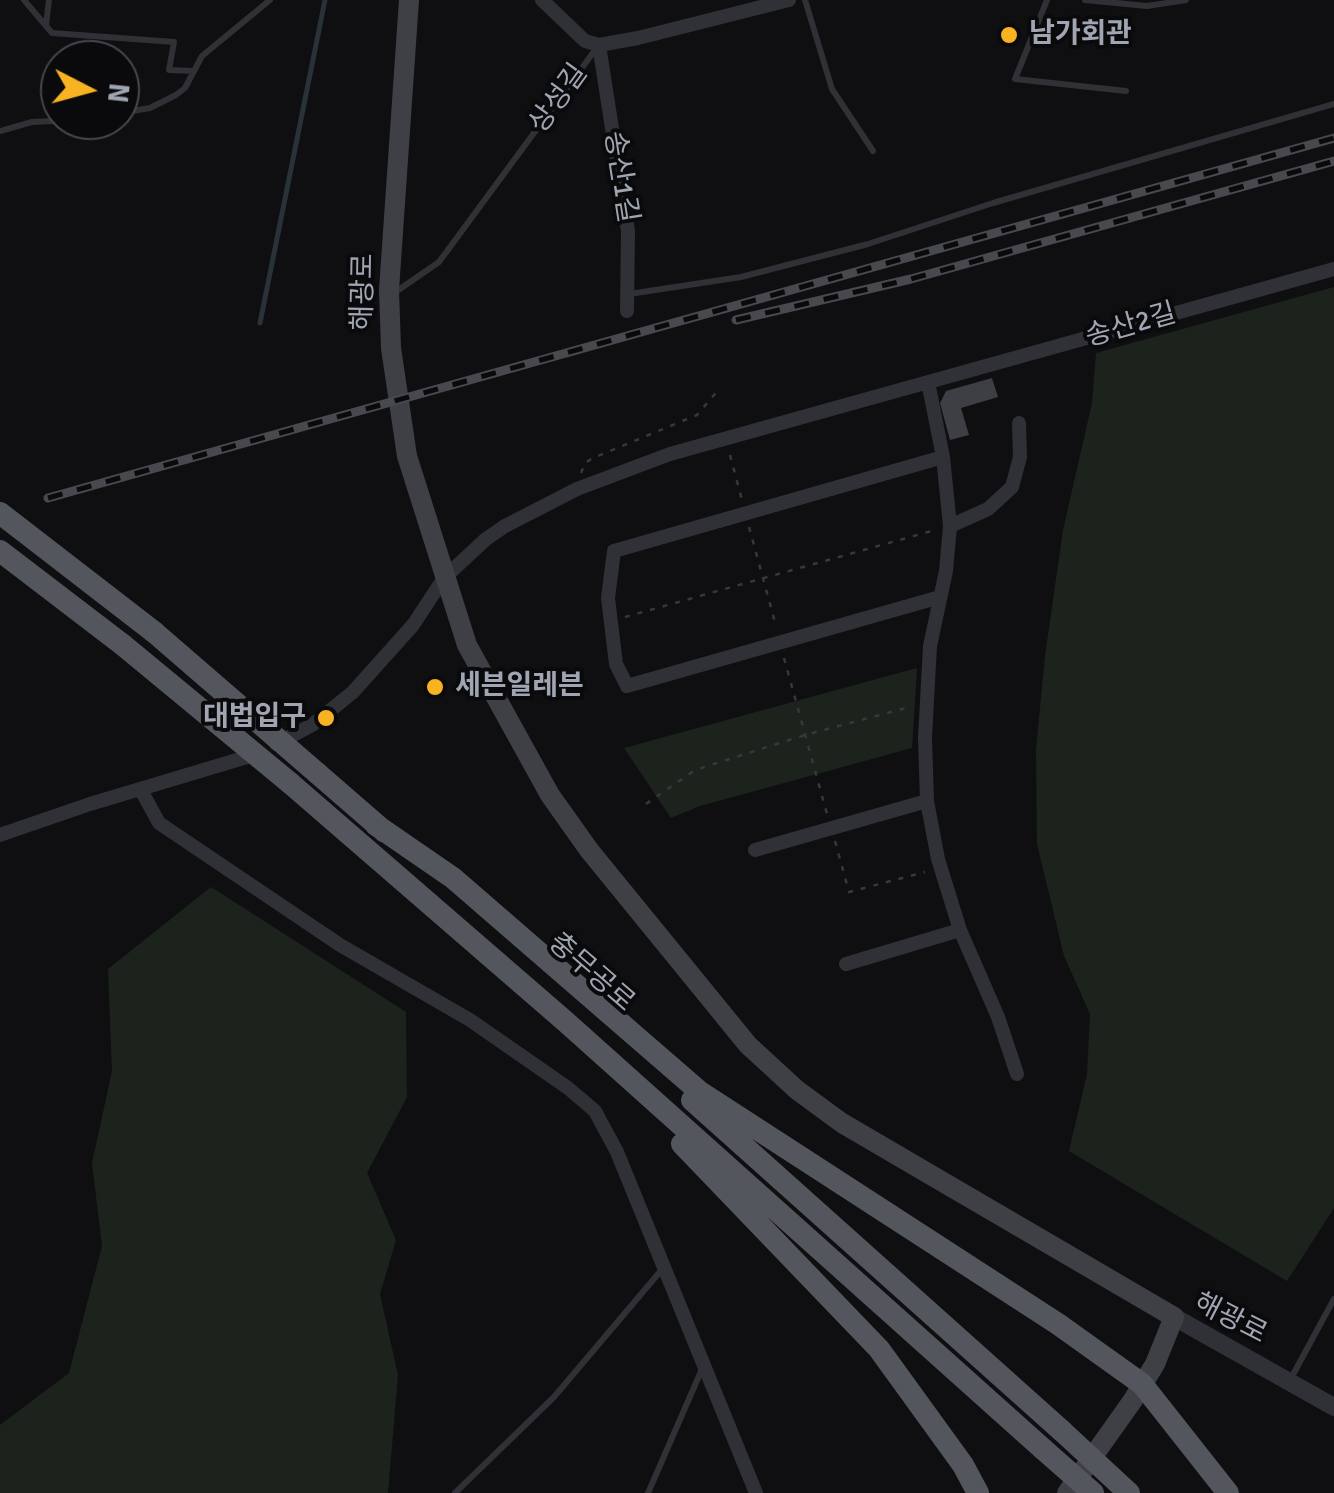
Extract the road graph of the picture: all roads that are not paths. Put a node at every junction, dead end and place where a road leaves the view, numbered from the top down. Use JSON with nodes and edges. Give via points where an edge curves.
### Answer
{"nodes":[{"id":1,"x":24,"y":0,"type":"edge"},
{"id":2,"x":48,"y":0,"type":"edge"},
{"id":3,"x":270,"y":0,"type":"edge"},
{"id":4,"x":409,"y":0,"type":"edge"},
{"id":5,"x":542,"y":0,"type":"edge"},
{"id":6,"x":789,"y":0,"type":"edge"},
{"id":7,"x":804,"y":0,"type":"edge"},
{"id":8,"x":1046,"y":0,"type":"edge"},
{"id":9,"x":1085,"y":0,"type":"edge"},
{"id":10,"x":1186,"y":0,"type":"edge"},
{"id":11,"x":46,"y":26,"type":"junction"},
{"id":12,"x":599,"y":45,"type":"junction"},
{"id":13,"x":194,"y":71,"type":"junction"},
{"id":14,"x":1126,"y":91,"type":"dead end"},
{"id":15,"x":1334,"y":104,"type":"edge"},
{"id":16,"x":140,"y":108,"type":"edge"},
{"id":17,"x":40,"y":122,"type":"edge"},
{"id":18,"x":0,"y":130,"type":"edge"},
{"id":19,"x":873,"y":152,"type":"dead end"},
{"id":20,"x":1334,"y":270,"type":"edge"},
{"id":21,"x":628,"y":294,"type":"junction"},
{"id":22,"x":389,"y":296,"type":"junction"},
{"id":23,"x":627,"y":311,"type":"dead end"},
{"id":24,"x":928,"y":382,"type":"junction"},
{"id":25,"x":1019,"y":422,"type":"dead end"},
{"id":26,"x":943,"y":456,"type":"junction"},
{"id":27,"x":0,"y":513,"type":"edge"},
{"id":28,"x":950,"y":526,"type":"junction"},
{"id":29,"x":0,"y":551,"type":"edge"},
{"id":30,"x":444,"y":578,"type":"junction"},
{"id":31,"x":940,"y":597,"type":"junction"},
{"id":32,"x":141,"y":790,"type":"junction"},
{"id":33,"x":927,"y":801,"type":"junction"},
{"id":34,"x":376,"y":825,"type":"junction"},
{"id":35,"x":0,"y":835,"type":"edge"},
{"id":36,"x":756,"y":850,"type":"dead end"},
{"id":37,"x":960,"y":930,"type":"junction"},
{"id":38,"x":846,"y":964,"type":"dead end"},
{"id":39,"x":566,"y":1022,"type":"junction"},
{"id":40,"x":1017,"y":1074,"type":"dead end"},
{"id":41,"x":665,"y":1266,"type":"junction"},
{"id":42,"x":1334,"y":1299,"type":"edge"},
{"id":43,"x":1174,"y":1316,"type":"junction"},
{"id":44,"x":705,"y":1363,"type":"junction"},
{"id":45,"x":1289,"y":1382,"type":"junction"},
{"id":46,"x":1142,"y":1384,"type":"junction"},
{"id":47,"x":1334,"y":1407,"type":"edge"},
{"id":48,"x":455,"y":1493,"type":"edge"},
{"id":49,"x":648,"y":1493,"type":"edge"},
{"id":50,"x":756,"y":1493,"type":"edge"},
{"id":51,"x":978,"y":1493,"type":"edge"},
{"id":52,"x":1068,"y":1493,"type":"edge"},
{"id":53,"x":1092,"y":1493,"type":"edge"},
{"id":54,"x":1129,"y":1493,"type":"edge"},
{"id":55,"x":1228,"y":1493,"type":"edge"}],
"edges":[{"from":1,"to":11,"type":"lane"},
{"from":2,"to":11,"type":"lane"},
{"from":3,"to":13,"type":"lane","via":[[212,47]]},
{"from":4,"to":22,"type":"main road","name":"해광로"},
{"from":5,"to":12,"type":"street"},
{"from":6,"to":12,"type":"street","name":"상성길"},
{"from":7,"to":19,"type":"lane","via":[[832,89]]},
{"from":8,"to":14,"type":"lane","via":[[1014,78]]},
{"from":9,"to":10,"type":"lane","via":[[1147,6]]},
{"from":11,"to":13,"type":"lane","via":[[52,33],[174,42],[170,70]]},
{"from":12,"to":21,"type":"street","name":"송산1길","via":[[628,231]]},
{"from":12,"to":22,"type":"lane","name":"상성길","via":[[439,262]]},
{"from":13,"to":16,"type":"lane","via":[[167,101]]},
{"from":15,"to":21,"type":"lane","via":[[868,244],[740,277]]},
{"from":17,"to":18,"type":"lane"},
{"from":20,"to":24,"type":"street","name":"송산2길"},
{"from":21,"to":23,"type":"street","name":"송산1길"},
{"from":22,"to":30,"type":"main road","name":"해광로","via":[[408,456]]},
{"from":24,"to":26,"type":"street"},
{"from":24,"to":30,"type":"street","name":"송산2길","via":[[644,462],[576,489],[505,526]]},
{"from":25,"to":28,"type":"street","via":[[1012,487]]},
{"from":26,"to":28,"type":"street"},
{"from":26,"to":31,"type":"street","via":[[614,551],[608,598],[616,664],[627,686]]},
{"from":27,"to":34,"type":"highway","name":"충무공로","bridge":true,"via":[[154,632]]},
{"from":28,"to":31,"type":"street"},
{"from":29,"to":39,"type":"highway","name":"충무공로","bridge":true,"via":[[290,783]]},
{"from":30,"to":32,"type":"street","name":"송산2길","via":[[353,692],[312,724],[255,755]]},
{"from":30,"to":43,"type":"main road","name":"해광로","via":[[466,645],[550,795],[748,1045],[842,1123]]},
{"from":31,"to":33,"type":"street","via":[[926,703]]},
{"from":32,"to":35,"type":"street","name":"송산2길"},
{"from":32,"to":41,"type":"street","via":[[159,823],[340,944],[470,1020],[595,1111]]},
{"from":33,"to":36,"type":"street"},
{"from":33,"to":37,"type":"street"},
{"from":34,"to":46,"type":"highway","via":[[454,878],[700,1092]]},
{"from":34,"to":54,"type":"highway","name":"충무공로","bridge":true},
{"from":37,"to":38,"type":"street"},
{"from":37,"to":40,"type":"street"},
{"from":39,"to":51,"type":"highway","via":[[880,1349]]},
{"from":39,"to":53,"type":"highway","name":"충무공로","bridge":true},
{"from":41,"to":44,"type":"street"},
{"from":41,"to":48,"type":"lane","via":[[554,1397]]},
{"from":42,"to":45,"type":"lane"},
{"from":43,"to":45,"type":"street","name":"해광로"},
{"from":43,"to":46,"type":"main road","name":"해광로"},
{"from":44,"to":49,"type":"lane"},
{"from":44,"to":50,"type":"street"},
{"from":45,"to":47,"type":"street","name":"해광로"},
{"from":46,"to":52,"type":"main road","name":"해광로"},
{"from":46,"to":55,"type":"highway"}]}
